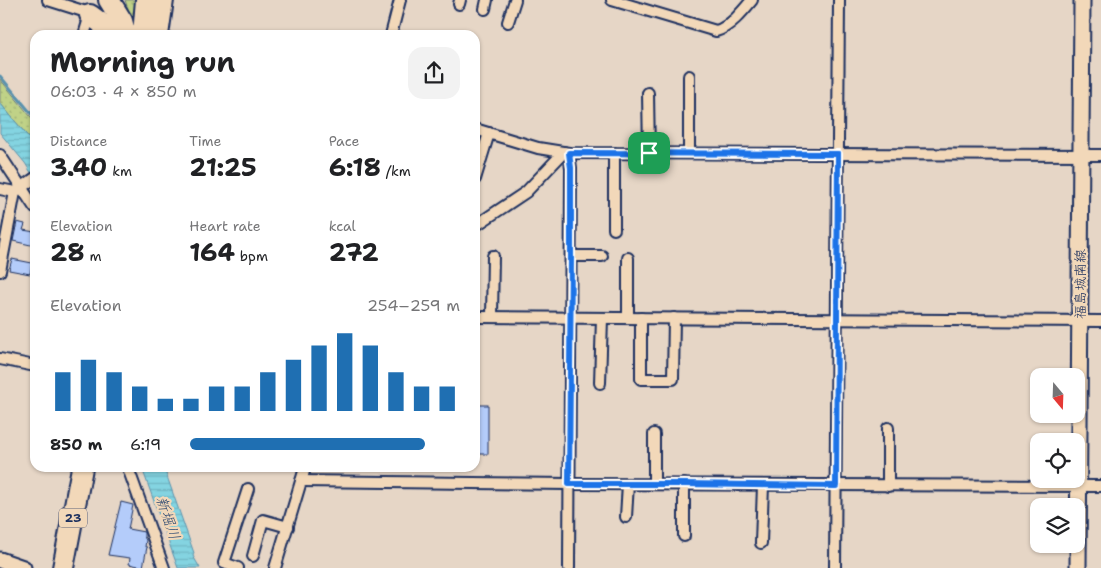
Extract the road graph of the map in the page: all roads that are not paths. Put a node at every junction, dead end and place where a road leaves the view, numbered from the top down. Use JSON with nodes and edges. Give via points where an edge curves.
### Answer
{"nodes":[{"id":1,"x":48,"y":0,"type":"edge"},
{"id":2,"x":109,"y":0,"type":"edge"},
{"id":3,"x":146,"y":0,"type":"edge"},
{"id":4,"x":163,"y":0,"type":"edge"},
{"id":5,"x":400,"y":0,"type":"edge"},
{"id":6,"x":515,"y":0,"type":"edge"},
{"id":7,"x":612,"y":0,"type":"edge"},
{"id":8,"x":752,"y":0,"type":"edge"},
{"id":9,"x":839,"y":0,"type":"edge"},
{"id":10,"x":1082,"y":0,"type":"edge"},
{"id":11,"x":623,"y":2,"type":"edge"},
{"id":12,"x":90,"y":15,"type":"junction"},
{"id":13,"x":508,"y":22,"type":"dead end"},
{"id":14,"x":86,"y":30,"type":"edge"},
{"id":15,"x":106,"y":30,"type":"edge"},
{"id":16,"x":125,"y":30,"type":"edge"},
{"id":17,"x":156,"y":30,"type":"edge"},
{"id":18,"x":158,"y":30,"type":"edge"},
{"id":19,"x":392,"y":30,"type":"edge"},
{"id":20,"x":689,"y":76,"type":"dead end"},
{"id":21,"x":648,"y":93,"type":"dead end"},
{"id":22,"x":480,"y":130,"type":"edge"},
{"id":23,"x":489,"y":133,"type":"junction"},
{"id":24,"x":567,"y":152,"type":"junction"},
{"id":25,"x":614,"y":153,"type":"junction"},
{"id":26,"x":649,"y":153,"type":"junction"},
{"id":27,"x":689,"y":153,"type":"junction"},
{"id":28,"x":0,"y":154,"type":"edge"},
{"id":29,"x":838,"y":154,"type":"junction"},
{"id":30,"x":1081,"y":155,"type":"junction"},
{"id":31,"x":1101,"y":155,"type":"edge"},
{"id":32,"x":480,"y":163,"type":"edge"},
{"id":33,"x":25,"y":186,"type":"edge"},
{"id":34,"x":0,"y":189,"type":"edge"},
{"id":35,"x":480,"y":222,"type":"edge"},
{"id":36,"x":614,"y":229,"type":"dead end"},
{"id":37,"x":493,"y":256,"type":"dead end"},
{"id":38,"x":571,"y":256,"type":"junction"},
{"id":39,"x":602,"y":256,"type":"dead end"},
{"id":40,"x":628,"y":258,"type":"dead end"},
{"id":41,"x":0,"y":271,"type":"edge"},
{"id":42,"x":480,"y":317,"type":"edge"},
{"id":43,"x":492,"y":317,"type":"junction"},
{"id":44,"x":570,"y":317,"type":"junction"},
{"id":45,"x":602,"y":318,"type":"junction"},
{"id":46,"x":628,"y":318,"type":"junction"},
{"id":47,"x":641,"y":318,"type":"junction"},
{"id":48,"x":674,"y":318,"type":"junction"},
{"id":49,"x":838,"y":319,"type":"junction"},
{"id":50,"x":1079,"y":321,"type":"junction"},
{"id":51,"x":1101,"y":321,"type":"edge"},
{"id":52,"x":0,"y":358,"type":"edge"},
{"id":53,"x":30,"y":365,"type":"edge"},
{"id":54,"x":600,"y":383,"type":"dead end"},
{"id":55,"x":888,"y":428,"type":"dead end"},
{"id":56,"x":1079,"y":433,"type":"edge"},
{"id":57,"x":654,"y":434,"type":"dead end"},
{"id":58,"x":71,"y":472,"type":"edge"},
{"id":59,"x":81,"y":472,"type":"edge"},
{"id":60,"x":129,"y":472,"type":"edge"},
{"id":61,"x":304,"y":472,"type":"edge"},
{"id":62,"x":301,"y":481,"type":"junction"},
{"id":63,"x":569,"y":484,"type":"junction"},
{"id":64,"x":628,"y":484,"type":"junction"},
{"id":65,"x":654,"y":484,"type":"junction"},
{"id":66,"x":684,"y":484,"type":"junction"},
{"id":67,"x":763,"y":486,"type":"junction"},
{"id":68,"x":836,"y":486,"type":"junction"},
{"id":69,"x":888,"y":486,"type":"junction"},
{"id":70,"x":1030,"y":486,"type":"edge"},
{"id":71,"x":1085,"y":486,"type":"edge"},
{"id":72,"x":1101,"y":486,"type":"edge"},
{"id":73,"x":1079,"y":488,"type":"edge"},
{"id":74,"x":248,"y":489,"type":"dead end"},
{"id":75,"x":626,"y":517,"type":"dead end"},
{"id":76,"x":288,"y":527,"type":"junction"},
{"id":77,"x":684,"y":536,"type":"dead end"},
{"id":78,"x":761,"y":543,"type":"dead end"},
{"id":79,"x":253,"y":556,"type":"dead end"},
{"id":80,"x":0,"y":560,"type":"edge"},
{"id":81,"x":23,"y":568,"type":"edge"},
{"id":82,"x":54,"y":568,"type":"edge"},
{"id":83,"x":63,"y":568,"type":"edge"},
{"id":84,"x":164,"y":568,"type":"edge"},
{"id":85,"x":238,"y":568,"type":"edge"},
{"id":86,"x":275,"y":568,"type":"edge"},
{"id":87,"x":569,"y":568,"type":"edge"},
{"id":88,"x":835,"y":568,"type":"edge"},
{"id":89,"x":1078,"y":568,"type":"edge"}],
"edges":[{"from":1,"to":12,"type":"street"},
{"from":2,"to":16,"type":"highway"},
{"from":3,"to":17,"type":"highway"},
{"from":4,"to":18,"type":"highway"},
{"from":5,"to":19,"type":"street"},
{"from":6,"to":13,"type":"street"},
{"from":7,"to":11,"type":"street"},
{"from":8,"to":11,"type":"street","via":[[716,31]]},
{"from":9,"to":29,"type":"street"},
{"from":10,"to":30,"type":"main road","name":"福島城南線"},
{"from":12,"to":14,"type":"street"},
{"from":12,"to":15,"type":"highway"},
{"from":20,"to":27,"type":"street"},
{"from":21,"to":26,"type":"street"},
{"from":22,"to":23,"type":"street"},
{"from":23,"to":24,"type":"street","via":[[538,148]]},
{"from":23,"to":32,"type":"street"},
{"from":24,"to":25,"type":"street"},
{"from":24,"to":35,"type":"street","via":[[520,198]]},
{"from":24,"to":38,"type":"street","via":[[571,168]]},
{"from":25,"to":26,"type":"street"},
{"from":25,"to":36,"type":"street"},
{"from":26,"to":27,"type":"street"},
{"from":27,"to":29,"type":"street"},
{"from":28,"to":33,"type":"street"},
{"from":29,"to":30,"type":"street"},
{"from":29,"to":49,"type":"street"},
{"from":30,"to":31,"type":"street"},
{"from":30,"to":50,"type":"main road","name":"福島城南線"},
{"from":33,"to":34,"type":"street"},
{"from":33,"to":41,"type":"street"},
{"from":37,"to":43,"type":"street"},
{"from":38,"to":39,"type":"street"},
{"from":38,"to":44,"type":"street"},
{"from":40,"to":46,"type":"street"},
{"from":42,"to":43,"type":"street"},
{"from":43,"to":44,"type":"street"},
{"from":44,"to":45,"type":"street"},
{"from":44,"to":63,"type":"street"},
{"from":45,"to":46,"type":"street"},
{"from":45,"to":54,"type":"street"},
{"from":46,"to":47,"type":"street"},
{"from":47,"to":48,"type":"street"},
{"from":47,"to":48,"type":"street","via":[[641,379],[673,379]]},
{"from":48,"to":49,"type":"street"},
{"from":49,"to":50,"type":"street"},
{"from":49,"to":68,"type":"street"},
{"from":50,"to":51,"type":"street"},
{"from":50,"to":56,"type":"main road","name":"福島城南線"},
{"from":52,"to":53,"type":"street"},
{"from":55,"to":69,"type":"street"},
{"from":57,"to":65,"type":"street"},
{"from":58,"to":82,"type":"highway","number":"23"},
{"from":59,"to":83,"type":"highway","number":"23"},
{"from":60,"to":84,"type":"street"},
{"from":61,"to":62,"type":"street"},
{"from":62,"to":63,"type":"street"},
{"from":62,"to":76,"type":"street"},
{"from":63,"to":64,"type":"street"},
{"from":63,"to":87,"type":"street"},
{"from":64,"to":65,"type":"street"},
{"from":64,"to":75,"type":"street"},
{"from":65,"to":66,"type":"street"},
{"from":66,"to":67,"type":"street"},
{"from":66,"to":77,"type":"street"},
{"from":67,"to":68,"type":"street"},
{"from":67,"to":78,"type":"street"},
{"from":68,"to":69,"type":"street"},
{"from":68,"to":88,"type":"street"},
{"from":69,"to":70,"type":"street"},
{"from":71,"to":72,"type":"street"},
{"from":73,"to":89,"type":"main road","name":"福島城南線"},
{"from":74,"to":85,"type":"street","via":[[224,563]]},
{"from":76,"to":79,"type":"street","via":[[263,520]]},
{"from":76,"to":86,"type":"street"},
{"from":80,"to":81,"type":"main road"}]}
